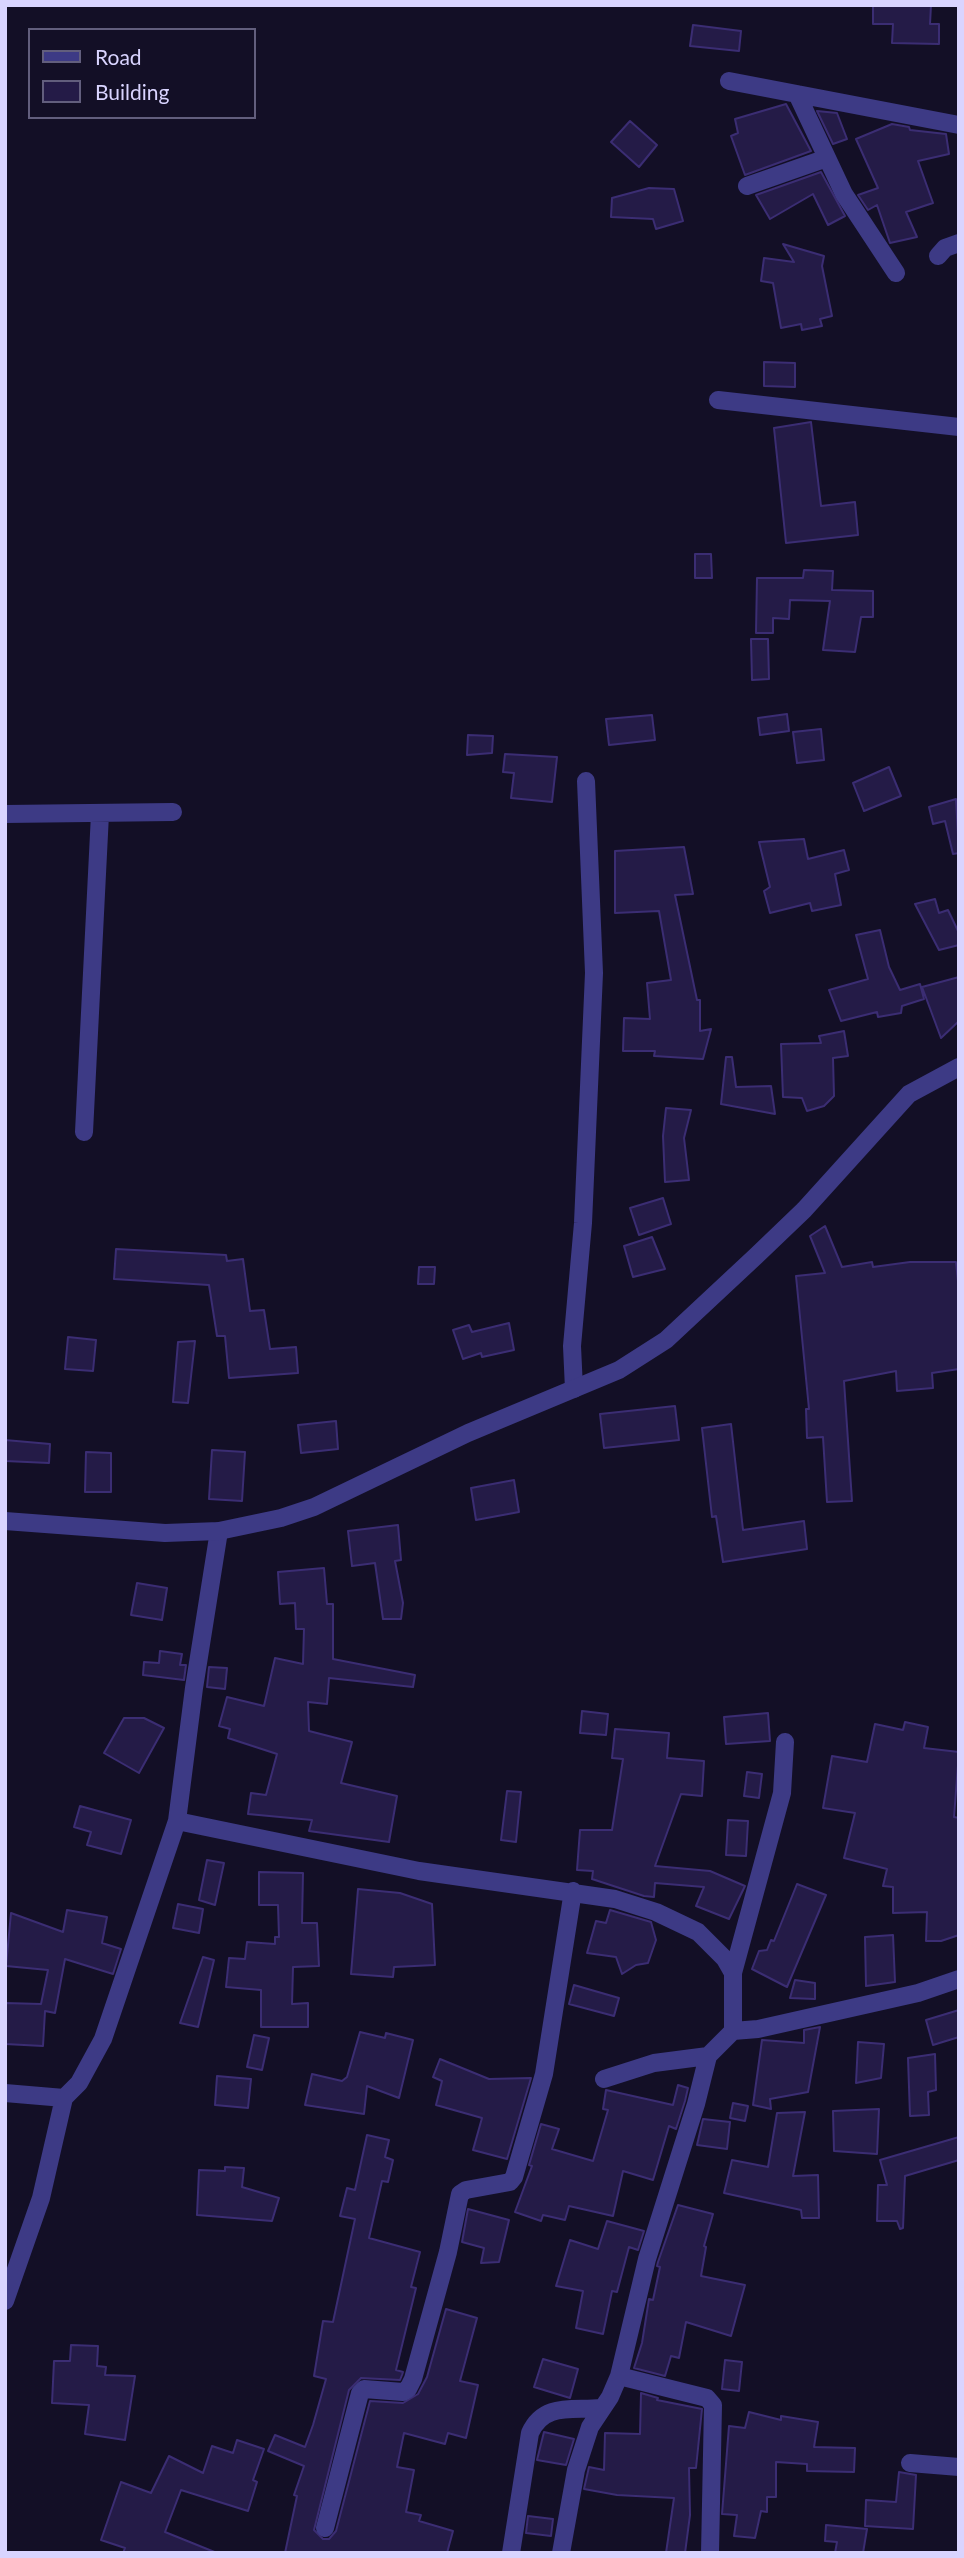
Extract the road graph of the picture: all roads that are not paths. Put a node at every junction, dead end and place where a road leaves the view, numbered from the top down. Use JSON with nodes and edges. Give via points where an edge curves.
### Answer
{"nodes":[{"id":1,"x":729,"y":81,"type":"dead end"},
{"id":2,"x":797,"y":94,"type":"junction"},
{"id":3,"x":959,"y":125,"type":"edge"},
{"id":4,"x":827,"y":158,"type":"junction"},
{"id":5,"x":747,"y":186,"type":"dead end"},
{"id":6,"x":959,"y":243,"type":"edge"},
{"id":7,"x":938,"y":256,"type":"dead end"},
{"id":8,"x":896,"y":273,"type":"dead end"},
{"id":9,"x":718,"y":400,"type":"dead end"},
{"id":10,"x":959,"y":426,"type":"edge"},
{"id":11,"x":586,"y":781,"type":"dead end"},
{"id":12,"x":173,"y":812,"type":"dead end"},
{"id":13,"x":5,"y":814,"type":"edge"},
{"id":14,"x":100,"y":814,"type":"junction"},
{"id":15,"x":959,"y":1067,"type":"edge"},
{"id":16,"x":84,"y":1132,"type":"dead end"},
{"id":17,"x":574,"y":1389,"type":"junction"},
{"id":18,"x":5,"y":1521,"type":"edge"},
{"id":19,"x":219,"y":1531,"type":"junction"},
{"id":20,"x":785,"y":1742,"type":"dead end"},
{"id":21,"x":177,"y":1821,"type":"junction"},
{"id":22,"x":573,"y":1891,"type":"junction"},
{"id":23,"x":733,"y":1973,"type":"junction"},
{"id":24,"x":959,"y":1979,"type":"edge"},
{"id":25,"x":733,"y":2031,"type":"junction"},
{"id":26,"x":708,"y":2056,"type":"junction"},
{"id":27,"x":604,"y":2078,"type":"dead end"},
{"id":28,"x":5,"y":2093,"type":"edge"},
{"id":29,"x":64,"y":2098,"type":"junction"},
{"id":30,"x":5,"y":2301,"type":"edge"},
{"id":31,"x":619,"y":2376,"type":"junction"},
{"id":32,"x":601,"y":2408,"type":"junction"},
{"id":33,"x":910,"y":2463,"type":"dead end"},
{"id":34,"x":959,"y":2467,"type":"edge"},
{"id":35,"x":325,"y":2528,"type":"dead end"},
{"id":36,"x":511,"y":2553,"type":"edge"},
{"id":37,"x":561,"y":2553,"type":"edge"},
{"id":38,"x":710,"y":2553,"type":"edge"}],
"edges":[{"from":1,"to":2,"type":"street"},
{"from":2,"to":3,"type":"street"},
{"from":2,"to":4,"type":"street"},
{"from":4,"to":5,"type":"street"},
{"from":4,"to":8,"type":"street","via":[[844,194]]},
{"from":6,"to":7,"type":"street","via":[[944,248]]},
{"from":9,"to":10,"type":"street"},
{"from":11,"to":17,"type":"street","via":[[594,973],[583,1223],[572,1346]]},
{"from":12,"to":14,"type":"street"},
{"from":13,"to":14,"type":"street"},
{"from":14,"to":16,"type":"street"},
{"from":15,"to":17,"type":"street","via":[[909,1094],[804,1210],[666,1340],[629,1365]]},
{"from":17,"to":19,"type":"street","via":[[468,1433],[314,1507]]},
{"from":18,"to":19,"type":"street","via":[[165,1533]]},
{"from":19,"to":21,"type":"street"},
{"from":20,"to":23,"type":"street","via":[[782,1793]]},
{"from":21,"to":22,"type":"street","via":[[419,1871]]},
{"from":21,"to":29,"type":"street","via":[[103,2039],[79,2083]]},
{"from":22,"to":23,"type":"street","via":[[625,1902],[698,1933]]},
{"from":22,"to":35,"type":"street","via":[[544,2074],[514,2177],[510,2182],[460,2194],[413,2379],[403,2392],[364,2389],[360,2393]]},
{"from":23,"to":25,"type":"street"},
{"from":24,"to":25,"type":"street","via":[[906,1996]]},
{"from":25,"to":26,"type":"street"},
{"from":26,"to":27,"type":"street","via":[[654,2063]]},
{"from":26,"to":31,"type":"street","via":[[647,2259]]},
{"from":28,"to":29,"type":"street"},
{"from":29,"to":30,"type":"street","via":[[41,2197]]},
{"from":31,"to":32,"type":"street"},
{"from":31,"to":38,"type":"street","via":[[707,2398],[713,2405]]},
{"from":32,"to":36,"type":"street","via":[[554,2409],[535,2421]]},
{"from":32,"to":37,"type":"street","via":[[576,2470]]},
{"from":33,"to":34,"type":"street"}]}
